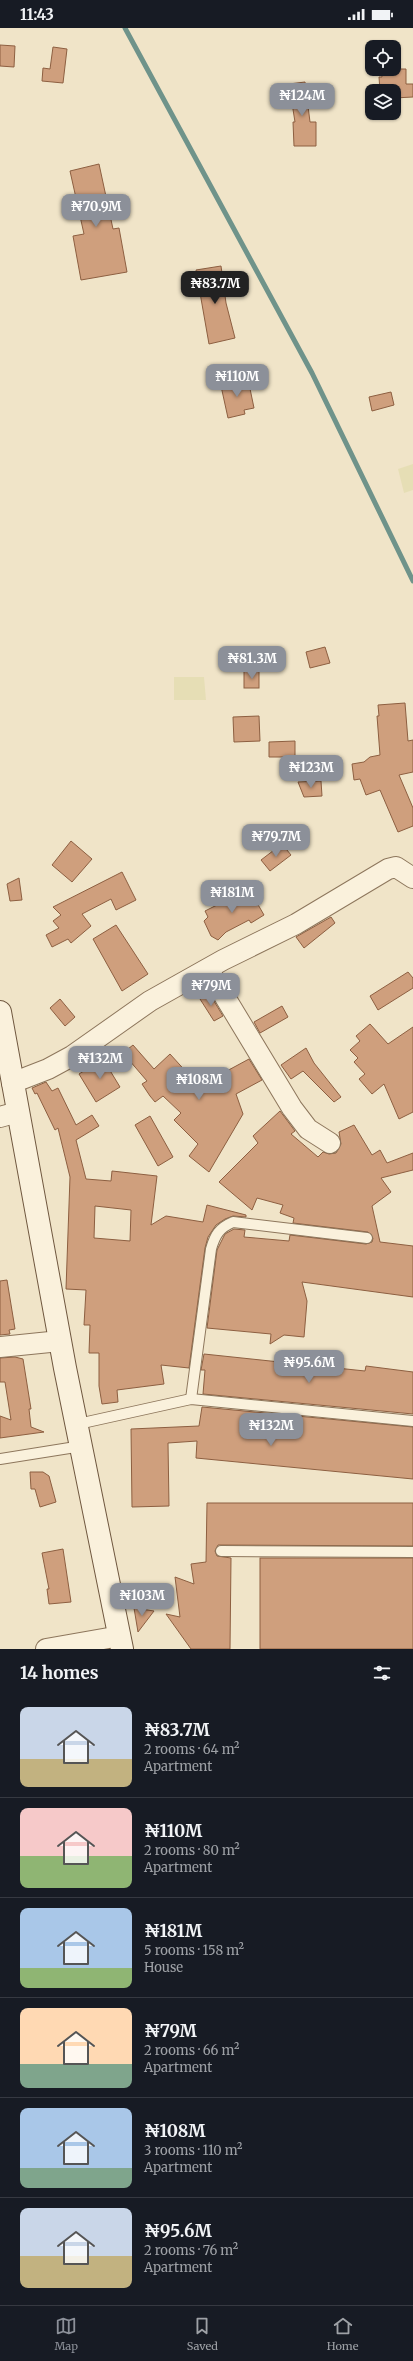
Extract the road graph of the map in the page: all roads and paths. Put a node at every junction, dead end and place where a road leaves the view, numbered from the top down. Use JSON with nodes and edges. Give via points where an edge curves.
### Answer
{"nodes":[{"id":1,"x":413,"y":878,"type":"edge"},
{"id":2,"x":208,"y":968,"type":"junction"},
{"id":3,"x":0,"y":1012,"type":"edge"},
{"id":4,"x":12,"y":1083,"type":"junction"},
{"id":5,"x":9,"y":1115,"type":"edge"},
{"id":6,"x":330,"y":1142,"type":"dead end"},
{"id":7,"x":367,"y":1238,"type":"dead end"},
{"id":8,"x":60,"y":1341,"type":"junction"},
{"id":9,"x":0,"y":1347,"type":"edge"},
{"id":10,"x":191,"y":1399,"type":"junction"},
{"id":11,"x":413,"y":1421,"type":"edge"},
{"id":12,"x":78,"y":1424,"type":"junction"},
{"id":13,"x":82,"y":1446,"type":"junction"},
{"id":14,"x":0,"y":1459,"type":"edge"},
{"id":15,"x":221,"y":1551,"type":"dead end"},
{"id":16,"x":413,"y":1552,"type":"edge"},
{"id":17,"x":121,"y":1643,"type":"edge"},
{"id":18,"x":46,"y":1649,"type":"edge"}],
"edges":[{"from":1,"to":2,"type":"street","via":[[396,868],[388,869],[296,924]]},
{"from":2,"to":4,"type":"street","via":[[150,1001],[66,1059]]},
{"from":2,"to":6,"type":"street","via":[[292,1108],[308,1128]]},
{"from":3,"to":4,"type":"street"},
{"from":4,"to":5,"type":"street"},
{"from":5,"to":8,"type":"street"},
{"from":7,"to":10,"type":"lane","via":[[233,1222],[222,1226],[215,1235],[211,1249]]},
{"from":8,"to":9,"type":"street"},
{"from":8,"to":12,"type":"street"},
{"from":10,"to":11,"type":"lane"},
{"from":10,"to":12,"type":"lane"},
{"from":12,"to":13,"type":"street"},
{"from":13,"to":14,"type":"lane"},
{"from":13,"to":17,"type":"street"},
{"from":15,"to":16,"type":"lane"},
{"from":17,"to":18,"type":"street"}]}
